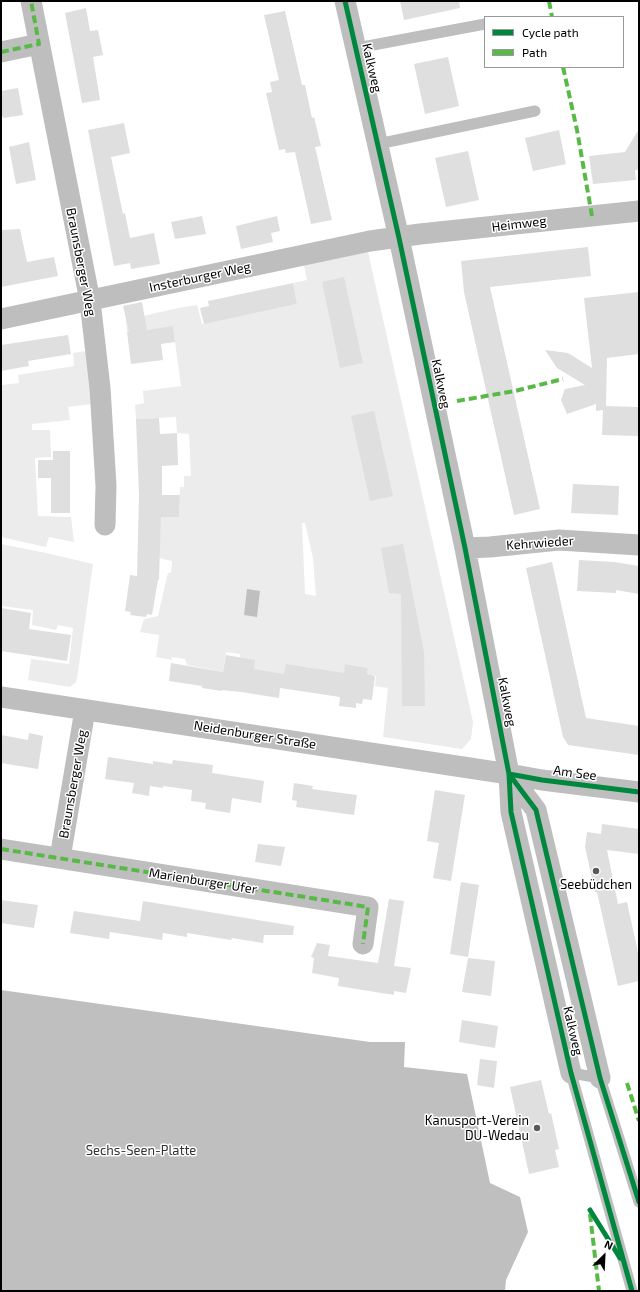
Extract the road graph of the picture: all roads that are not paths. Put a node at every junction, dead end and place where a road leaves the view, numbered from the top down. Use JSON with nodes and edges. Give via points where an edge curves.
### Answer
{"nodes":[{"id":1,"x":31,"y":1,"type":"edge"},
{"id":2,"x":345,"y":1,"type":"edge"},
{"id":3,"x":484,"y":24,"type":"edge"},
{"id":4,"x":39,"y":44,"type":"junction"},
{"id":5,"x":357,"y":48,"type":"junction"},
{"id":6,"x":1,"y":52,"type":"edge"},
{"id":7,"x":535,"y":111,"type":"dead end"},
{"id":8,"x":378,"y":144,"type":"junction"},
{"id":9,"x":639,"y":210,"type":"edge"},
{"id":10,"x":399,"y":238,"type":"junction"},
{"id":11,"x":90,"y":301,"type":"junction"},
{"id":12,"x":1,"y":319,"type":"edge"},
{"id":13,"x":106,"y":525,"type":"dead end"},
{"id":14,"x":639,"y":544,"type":"edge"},
{"id":15,"x":465,"y":548,"type":"junction"},
{"id":16,"x":1,"y":697,"type":"edge"},
{"id":17,"x":85,"y":710,"type":"junction"},
{"id":18,"x":509,"y":774,"type":"junction"},
{"id":19,"x":639,"y":792,"type":"edge"},
{"id":20,"x":1,"y":849,"type":"edge"},
{"id":21,"x":60,"y":858,"type":"junction"},
{"id":22,"x":363,"y":944,"type":"dead end"},
{"id":23,"x":571,"y":1073,"type":"junction"},
{"id":24,"x":600,"y":1078,"type":"junction"},
{"id":25,"x":639,"y":1202,"type":"edge"},
{"id":26,"x":632,"y":1291,"type":"edge"}],
"edges":[{"from":1,"to":4,"type":"street","name":"Braunsberger Weg"},
{"from":2,"to":5,"type":"street","name":"Kalkweg"},
{"from":3,"to":5,"type":"lane"},
{"from":4,"to":6,"type":"street"},
{"from":4,"to":11,"type":"street","name":"Braunsberger Weg"},
{"from":5,"to":8,"type":"street","name":"Kalkweg"},
{"from":7,"to":8,"type":"lane"},
{"from":8,"to":10,"type":"street","name":"Kalkweg"},
{"from":9,"to":10,"type":"street","name":"Heimweg"},
{"from":10,"to":11,"type":"street","name":"Insterburger Weg","via":[[370,241]]},
{"from":10,"to":15,"type":"street","name":"Kalkweg"},
{"from":11,"to":12,"type":"street","name":"Insterburger Weg"},
{"from":11,"to":13,"type":"street","name":"Braunsberger Weg","via":[[100,388]]},
{"from":14,"to":15,"type":"street","name":"Kehrwieder","via":[[559,540]]},
{"from":15,"to":18,"type":"street","name":"Kalkweg"},
{"from":16,"to":17,"type":"street","name":"Neidenburger Straße"},
{"from":17,"to":18,"type":"street","name":"Neidenburger Straße"},
{"from":17,"to":21,"type":"street","name":"Braunsberger Weg"},
{"from":18,"to":19,"type":"street","name":"Am See"},
{"from":18,"to":23,"type":"street","name":"Kalkweg","via":[[511,812]]},
{"from":18,"to":24,"type":"street","name":"Kalkweg","via":[[536,810]]},
{"from":20,"to":21,"type":"street","name":"Marienburger Ufer"},
{"from":21,"to":22,"type":"street","name":"Marienburger Ufer","via":[[368,907]]},
{"from":23,"to":24,"type":"lane","name":"Kalkweg"},
{"from":23,"to":26,"type":"lane","name":"Kalkweg"},
{"from":24,"to":25,"type":"lane","name":"Kalkweg"}]}
